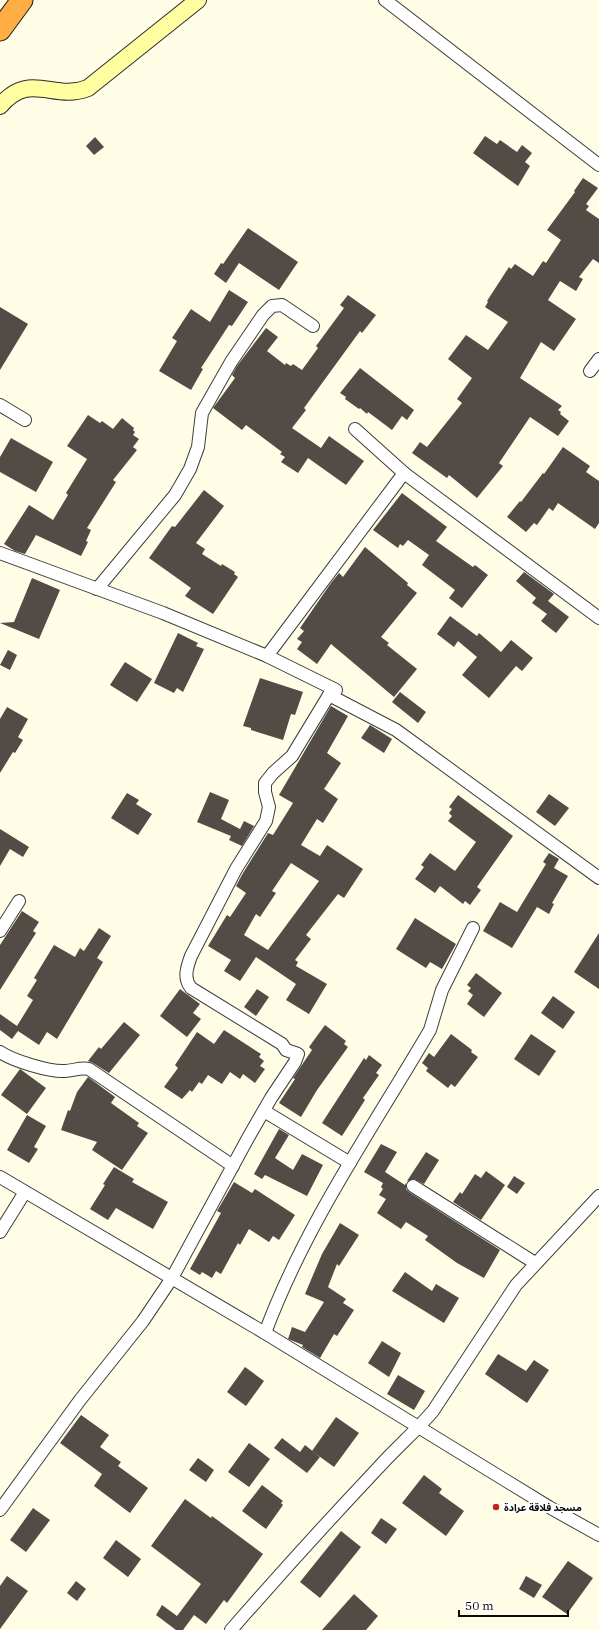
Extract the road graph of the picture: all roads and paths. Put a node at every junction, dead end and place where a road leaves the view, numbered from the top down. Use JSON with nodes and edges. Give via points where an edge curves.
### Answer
{"nodes":[{"id":1,"x":22,"y":0,"type":"edge"},
{"id":2,"x":198,"y":0,"type":"edge"},
{"id":3,"x":385,"y":0,"type":"edge"},
{"id":4,"x":0,"y":30,"type":"edge"},
{"id":5,"x":0,"y":106,"type":"edge"},
{"id":6,"x":599,"y":165,"type":"edge"},
{"id":7,"x":313,"y":326,"type":"dead end"},
{"id":8,"x":599,"y":359,"type":"edge"},
{"id":9,"x":590,"y":371,"type":"dead end"},
{"id":10,"x":0,"y":405,"type":"edge"},
{"id":11,"x":25,"y":420,"type":"dead end"},
{"id":12,"x":355,"y":429,"type":"dead end"},
{"id":13,"x":404,"y":473,"type":"junction"},
{"id":14,"x":0,"y":553,"type":"edge"},
{"id":15,"x":97,"y":589,"type":"junction"},
{"id":16,"x":599,"y":618,"type":"edge"},
{"id":17,"x":267,"y":656,"type":"junction"},
{"id":18,"x":329,"y":695,"type":"junction"},
{"id":19,"x":599,"y":878,"type":"edge"},
{"id":20,"x":19,"y":901,"type":"dead end"},
{"id":21,"x":473,"y":928,"type":"dead end"},
{"id":22,"x":0,"y":932,"type":"edge"},
{"id":23,"x":0,"y":1052,"type":"edge"},
{"id":24,"x":264,"y":1111,"type":"junction"},
{"id":25,"x":350,"y":1163,"type":"junction"},
{"id":26,"x":233,"y":1166,"type":"junction"},
{"id":27,"x":0,"y":1177,"type":"edge"},
{"id":28,"x":414,"y":1186,"type":"dead end"},
{"id":29,"x":25,"y":1192,"type":"junction"},
{"id":30,"x":599,"y":1196,"type":"edge"},
{"id":31,"x":0,"y":1232,"type":"edge"},
{"id":32,"x":536,"y":1263,"type":"junction"},
{"id":33,"x":172,"y":1278,"type":"junction"},
{"id":34,"x":265,"y":1333,"type":"junction"},
{"id":35,"x":420,"y":1427,"type":"junction"},
{"id":36,"x":0,"y":1510,"type":"edge"},
{"id":37,"x":599,"y":1534,"type":"edge"},
{"id":38,"x":231,"y":1630,"type":"edge"}],
"edges":[{"from":1,"to":4,"type":"highway"},
{"from":2,"to":5,"type":"street","via":[[88,88],[69,93],[32,87],[22,89],[7,98]]},
{"from":3,"to":6,"type":"street"},
{"from":7,"to":15,"type":"street","via":[[282,306],[272,306],[263,315],[231,362],[202,412],[198,447],[190,469],[175,495]]},
{"from":8,"to":9,"type":"street"},
{"from":10,"to":11,"type":"street"},
{"from":12,"to":13,"type":"street"},
{"from":13,"to":16,"type":"street"},
{"from":13,"to":17,"type":"street"},
{"from":14,"to":15,"type":"street"},
{"from":15,"to":17,"type":"street"},
{"from":17,"to":18,"type":"street","via":[[336,690]]},
{"from":18,"to":19,"type":"street","via":[[396,730]]},
{"from":18,"to":24,"type":"street","via":[[292,756],[265,783],[269,807],[266,821],[236,869],[191,956],[187,969],[187,983],[191,988],[282,1044],[286,1050],[298,1054]]},
{"from":20,"to":22,"type":"street"},
{"from":21,"to":25,"type":"street","via":[[442,990],[430,1030]]},
{"from":23,"to":26,"type":"street","via":[[16,1061],[55,1071],[89,1069]]},
{"from":24,"to":25,"type":"street"},
{"from":24,"to":26,"type":"street"},
{"from":25,"to":34,"type":"street","via":[[302,1244]]},
{"from":26,"to":33,"type":"street"},
{"from":27,"to":29,"type":"street"},
{"from":28,"to":32,"type":"street"},
{"from":29,"to":31,"type":"street"},
{"from":29,"to":33,"type":"street"},
{"from":30,"to":32,"type":"street"},
{"from":32,"to":35,"type":"street","via":[[516,1285]]},
{"from":33,"to":34,"type":"street"},
{"from":33,"to":36,"type":"street","via":[[143,1321],[80,1400]]},
{"from":34,"to":35,"type":"street"},
{"from":35,"to":37,"type":"street","via":[[549,1507]]},
{"from":35,"to":38,"type":"street","via":[[378,1467]]}]}
